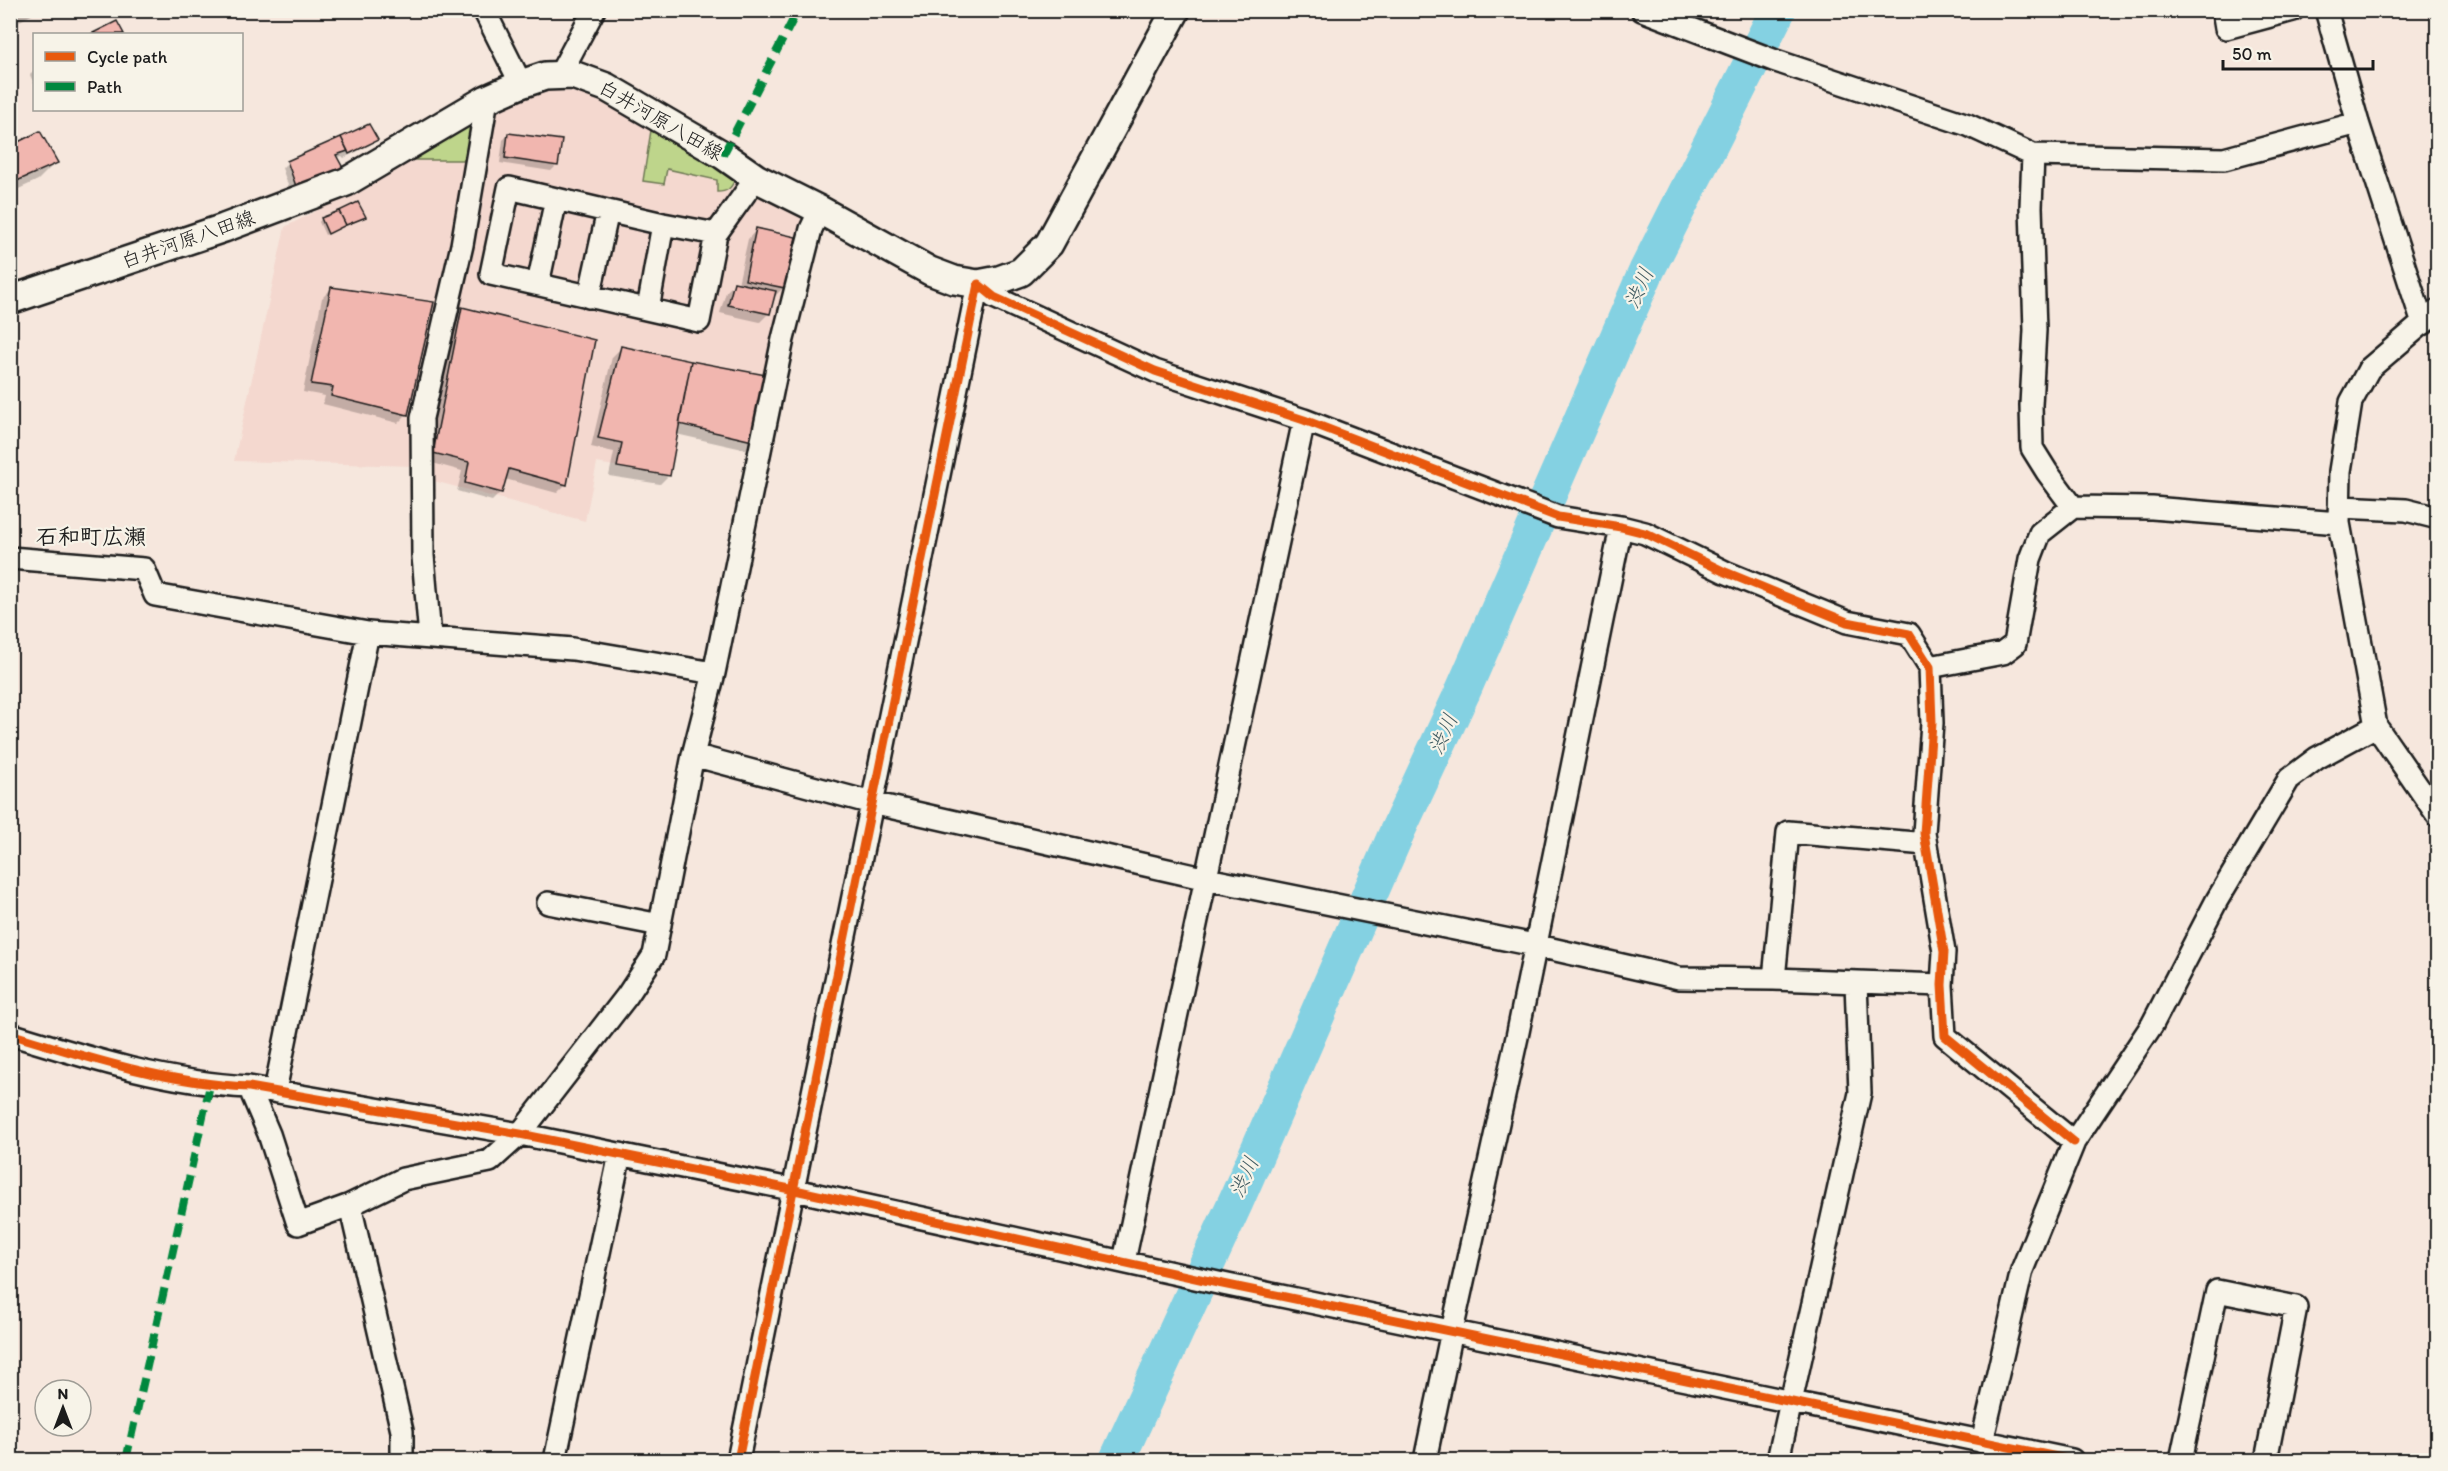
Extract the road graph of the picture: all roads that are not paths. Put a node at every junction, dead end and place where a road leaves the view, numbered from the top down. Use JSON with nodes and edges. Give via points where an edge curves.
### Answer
{"nodes":[{"id":1,"x":484,"y":10,"type":"edge"},
{"id":2,"x":594,"y":10,"type":"edge"},
{"id":3,"x":1176,"y":10,"type":"edge"},
{"id":4,"x":1642,"y":10,"type":"edge"},
{"id":5,"x":2223,"y":10,"type":"edge"},
{"id":6,"x":2293,"y":10,"type":"edge"},
{"id":7,"x":2326,"y":10,"type":"edge"},
{"id":8,"x":559,"y":76,"type":"junction"},
{"id":9,"x":521,"y":84,"type":"junction"},
{"id":10,"x":487,"y":99,"type":"junction"},
{"id":11,"x":2358,"y":123,"type":"junction"},
{"id":12,"x":2033,"y":155,"type":"junction"},
{"id":13,"x":756,"y":178,"type":"junction"},
{"id":14,"x":556,"y":199,"type":"junction"},
{"id":15,"x":820,"y":210,"type":"junction"},
{"id":16,"x":608,"y":212,"type":"junction"},
{"id":17,"x":663,"y":224,"type":"junction"},
{"id":18,"x":716,"y":234,"type":"junction"},
{"id":19,"x":538,"y":284,"type":"junction"},
{"id":20,"x":978,"y":284,"type":"junction"},
{"id":21,"x":589,"y":297,"type":"junction"},
{"id":22,"x":10,"y":300,"type":"edge"},
{"id":23,"x":648,"y":309,"type":"junction"},
{"id":24,"x":2430,"y":317,"type":"edge"},
{"id":25,"x":1304,"y":420,"type":"junction"},
{"id":26,"x":2073,"y":507,"type":"junction"},
{"id":27,"x":2339,"y":515,"type":"junction"},
{"id":28,"x":2438,"y":518,"type":"edge"},
{"id":29,"x":1621,"y":527,"type":"junction"},
{"id":30,"x":10,"y":558,"type":"edge"},
{"id":31,"x":368,"y":633,"type":"junction"},
{"id":32,"x":430,"y":637,"type":"junction"},
{"id":33,"x":1930,"y":668,"type":"junction"},
{"id":34,"x":714,"y":673,"type":"junction"},
{"id":35,"x":2376,"y":726,"type":"junction"},
{"id":36,"x":693,"y":755,"type":"junction"},
{"id":37,"x":872,"y":803,"type":"junction"},
{"id":38,"x":2438,"y":816,"type":"edge"},
{"id":39,"x":1926,"y":844,"type":"junction"},
{"id":40,"x":1207,"y":879,"type":"junction"},
{"id":41,"x":548,"y":903,"type":"dead end"},
{"id":42,"x":660,"y":925,"type":"junction"},
{"id":43,"x":1534,"y":945,"type":"junction"},
{"id":44,"x":1774,"y":979,"type":"junction"},
{"id":45,"x":1856,"y":982,"type":"junction"},
{"id":46,"x":1942,"y":985,"type":"junction"},
{"id":47,"x":10,"y":1034,"type":"edge"},
{"id":48,"x":249,"y":1087,"type":"junction"},
{"id":49,"x":275,"y":1091,"type":"junction"},
{"id":50,"x":520,"y":1134,"type":"junction"},
{"id":51,"x":2074,"y":1142,"type":"junction"},
{"id":52,"x":620,"y":1154,"type":"junction"},
{"id":53,"x":795,"y":1190,"type":"junction"},
{"id":54,"x":350,"y":1205,"type":"junction"},
{"id":55,"x":1124,"y":1261,"type":"junction"},
{"id":56,"x":1452,"y":1331,"type":"junction"},
{"id":57,"x":1790,"y":1402,"type":"junction"},
{"id":58,"x":1982,"y":1442,"type":"junction"},
{"id":59,"x":402,"y":1461,"type":"edge"},
{"id":60,"x":555,"y":1461,"type":"edge"},
{"id":61,"x":738,"y":1461,"type":"edge"},
{"id":62,"x":1425,"y":1461,"type":"edge"},
{"id":63,"x":1778,"y":1461,"type":"edge"},
{"id":64,"x":2072,"y":1461,"type":"edge"},
{"id":65,"x":2181,"y":1461,"type":"edge"},
{"id":66,"x":2266,"y":1461,"type":"edge"}],
"edges":[{"from":1,"to":9,"type":"street"},
{"from":2,"to":8,"type":"street"},
{"from":3,"to":20,"type":"main road","name":"白井河原八田線","via":[[1049,244],[1021,272]]},
{"from":4,"to":12,"type":"street","via":[[1773,60],[1968,125]]},
{"from":5,"to":6,"type":"street","via":[[2226,28]]},
{"from":7,"to":11,"type":"street"},
{"from":8,"to":9,"type":"main road","name":"白井河原八田線"},
{"from":8,"to":13,"type":"main road","name":"白井河原八田線","via":[[573,75],[606,87]]},
{"from":9,"to":10,"type":"main road","name":"白井河原八田線"},
{"from":10,"to":22,"type":"main road","name":"白井河原八田線","via":[[346,182],[202,236]]},
{"from":10,"to":32,"type":"street","via":[[462,245],[422,418],[423,556]]},
{"from":11,"to":12,"type":"street","via":[[2224,159]]},
{"from":11,"to":24,"type":"street"},
{"from":12,"to":26,"type":"street","via":[[2032,448]]},
{"from":13,"to":15,"type":"main road","name":"白井河原八田線"},
{"from":13,"to":18,"type":"street"},
{"from":14,"to":16,"type":"street"},
{"from":14,"to":19,"type":"street"},
{"from":14,"to":19,"type":"street","via":[[509,188],[491,274]]},
{"from":15,"to":20,"type":"main road","name":"白井河原八田線","via":[[930,271]]},
{"from":15,"to":34,"type":"street","via":[[797,280]]},
{"from":16,"to":17,"type":"street"},
{"from":16,"to":21,"type":"street"},
{"from":17,"to":18,"type":"street"},
{"from":17,"to":23,"type":"street"},
{"from":18,"to":23,"type":"street","via":[[699,321]]},
{"from":19,"to":21,"type":"street"},
{"from":20,"to":25,"type":"street","via":[[994,297],[1155,371]]},
{"from":20,"to":37,"type":"street"},
{"from":21,"to":23,"type":"street"},
{"from":24,"to":27,"type":"street","via":[[2369,369],[2351,402],[2340,471]]},
{"from":25,"to":29,"type":"street","via":[[1558,517]]},
{"from":25,"to":40,"type":"street"},
{"from":26,"to":27,"type":"street"},
{"from":26,"to":33,"type":"street","via":[[2040,533],[2030,559],[2015,644],[2003,653]]},
{"from":27,"to":28,"type":"street","via":[[2406,510]]},
{"from":27,"to":35,"type":"street"},
{"from":29,"to":33,"type":"street","via":[[1645,533],[1725,572],[1847,622],[1909,634]]},
{"from":29,"to":43,"type":"street"},
{"from":30,"to":31,"type":"street","via":[[144,569],[155,595]]},
{"from":31,"to":32,"type":"street"},
{"from":31,"to":49,"type":"street"},
{"from":32,"to":34,"type":"street","via":[[573,650]]},
{"from":33,"to":39,"type":"street","via":[[1932,723]]},
{"from":34,"to":36,"type":"street"},
{"from":35,"to":38,"type":"street"},
{"from":35,"to":51,"type":"street","via":[[2317,758],[2289,779],[2217,900],[2152,1025]]},
{"from":36,"to":37,"type":"street"},
{"from":36,"to":42,"type":"street"},
{"from":37,"to":40,"type":"street"},
{"from":37,"to":53,"type":"street"},
{"from":39,"to":44,"type":"street","via":[[1788,832]]},
{"from":39,"to":46,"type":"street","via":[[1944,952]]},
{"from":40,"to":43,"type":"street"},
{"from":40,"to":55,"type":"street"},
{"from":41,"to":42,"type":"street"},
{"from":42,"to":50,"type":"street","via":[[654,955],[627,996]]},
{"from":43,"to":44,"type":"street","via":[[1679,978]]},
{"from":43,"to":56,"type":"street"},
{"from":44,"to":45,"type":"street"},
{"from":45,"to":46,"type":"street"},
{"from":45,"to":57,"type":"street","via":[[1860,1093]]},
{"from":46,"to":51,"type":"street","via":[[1945,1036]]},
{"from":47,"to":48,"type":"street","via":[[210,1085]]},
{"from":48,"to":49,"type":"street"},
{"from":48,"to":54,"type":"street","via":[[269,1134],[298,1224]]},
{"from":49,"to":50,"type":"street"},
{"from":50,"to":52,"type":"street"},
{"from":50,"to":54,"type":"street","via":[[490,1161],[404,1179]]},
{"from":51,"to":58,"type":"street","via":[[2022,1270]]},
{"from":52,"to":53,"type":"street"},
{"from":52,"to":60,"type":"street"},
{"from":53,"to":55,"type":"street"},
{"from":53,"to":61,"type":"street"},
{"from":54,"to":59,"type":"street","via":[[402,1431]]},
{"from":55,"to":56,"type":"street"},
{"from":56,"to":57,"type":"street"},
{"from":56,"to":62,"type":"street"},
{"from":57,"to":58,"type":"street"},
{"from":57,"to":63,"type":"street"},
{"from":58,"to":64,"type":"street"},
{"from":65,"to":66,"type":"street","via":[[2217,1291],[2296,1307]]}]}
